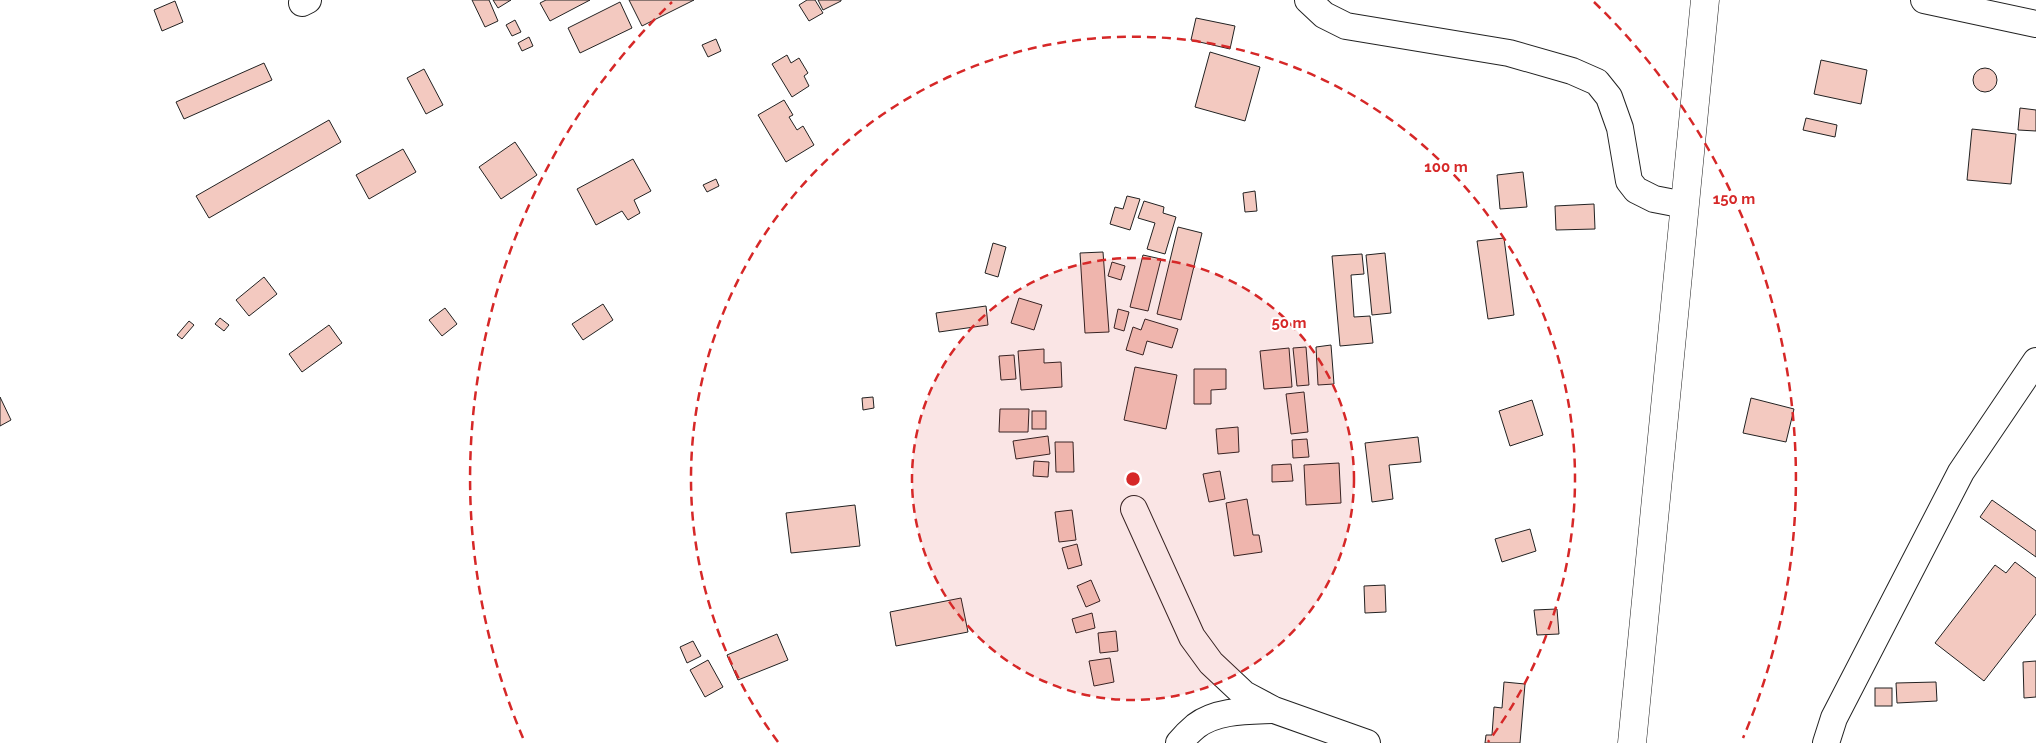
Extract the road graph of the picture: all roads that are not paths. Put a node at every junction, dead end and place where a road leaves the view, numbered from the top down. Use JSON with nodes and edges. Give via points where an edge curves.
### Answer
{"nodes":[{"id":1,"x":1308,"y":0,"type":"edge"},
{"id":2,"x":1705,"y":0,"type":"edge"},
{"id":3,"x":1924,"y":0,"type":"edge"},
{"id":4,"x":2036,"y":24,"type":"edge"},
{"id":5,"x":1685,"y":205,"type":"junction"},
{"id":6,"x":2036,"y":361,"type":"edge"},
{"id":7,"x":1134,"y":509,"type":"dead end"},
{"id":8,"x":1274,"y":710,"type":"junction"},
{"id":9,"x":1179,"y":743,"type":"edge"},
{"id":10,"x":1367,"y":743,"type":"edge"},
{"id":11,"x":1632,"y":743,"type":"edge"},
{"id":12,"x":1826,"y":743,"type":"edge"}],
"edges":[{"from":1,"to":5,"type":"street","via":[[1324,15],[1346,26],[1509,53],[1597,82],[1609,97],[1620,128],[1629,181],[1636,190],[1654,199]]},
{"from":2,"to":5,"type":"main road"},
{"from":3,"to":4,"type":"street"},
{"from":5,"to":11,"type":"main road"},
{"from":6,"to":12,"type":"street","via":[[1961,472],[1834,718]]},
{"from":7,"to":8,"type":"street","via":[[1192,637],[1211,663],[1244,694]]},
{"from":8,"to":9,"type":"street","via":[[1233,712],[1214,717],[1196,725]]},
{"from":8,"to":10,"type":"street"}]}
